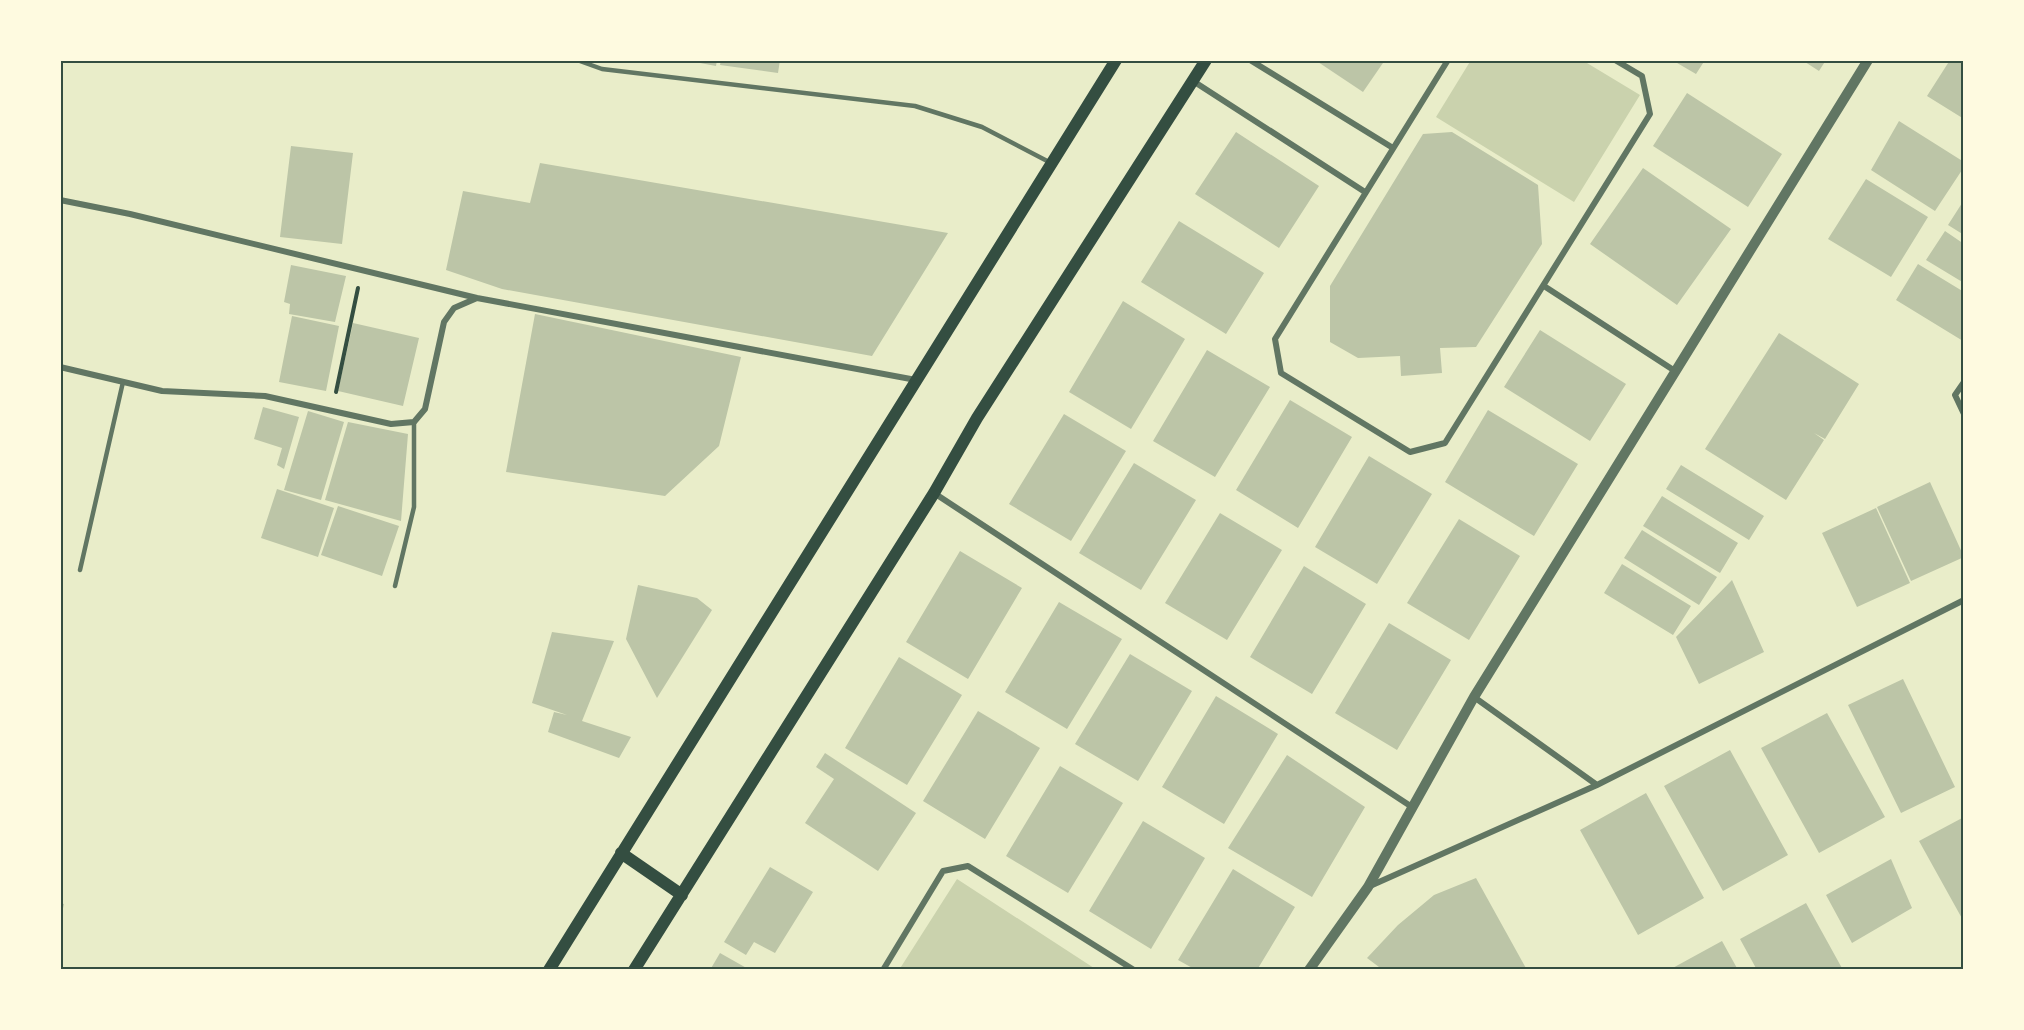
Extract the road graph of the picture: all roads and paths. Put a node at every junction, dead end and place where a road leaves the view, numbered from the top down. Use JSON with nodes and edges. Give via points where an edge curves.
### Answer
{"nodes":[{"id":1,"x":577,"y":60,"type":"edge"},
{"id":2,"x":1116,"y":60,"type":"edge"},
{"id":3,"x":1206,"y":60,"type":"edge"},
{"id":4,"x":1250,"y":60,"type":"edge"},
{"id":5,"x":1448,"y":60,"type":"edge"},
{"id":6,"x":1615,"y":60,"type":"edge"},
{"id":7,"x":1868,"y":60,"type":"edge"},
{"id":8,"x":1193,"y":81,"type":"junction"},
{"id":9,"x":1394,"y":148,"type":"junction"},
{"id":10,"x":1051,"y":163,"type":"junction"},
{"id":11,"x":1365,"y":192,"type":"junction"},
{"id":12,"x":60,"y":200,"type":"edge"},
{"id":13,"x":362,"y":269,"type":"junction"},
{"id":14,"x":1544,"y":286,"type":"junction"},
{"id":15,"x":477,"y":298,"type":"junction"},
{"id":16,"x":60,"y":367,"type":"edge"},
{"id":17,"x":1675,"y":371,"type":"junction"},
{"id":18,"x":916,"y":380,"type":"junction"},
{"id":19,"x":123,"y":382,"type":"junction"},
{"id":20,"x":1964,"y":382,"type":"edge"},
{"id":21,"x":332,"y":411,"type":"junction"},
{"id":22,"x":1964,"y":414,"type":"edge"},
{"id":23,"x":414,"y":422,"type":"junction"},
{"id":24,"x":934,"y":493,"type":"junction"},
{"id":25,"x":80,"y":570,"type":"dead end"},
{"id":26,"x":395,"y":586,"type":"dead end"},
{"id":27,"x":1964,"y":600,"type":"edge"},
{"id":28,"x":1474,"y":697,"type":"junction"},
{"id":29,"x":1597,"y":785,"type":"junction"},
{"id":30,"x":1412,"y":807,"type":"junction"},
{"id":31,"x":621,"y":853,"type":"junction"},
{"id":32,"x":1368,"y":887,"type":"junction"},
{"id":33,"x":682,"y":895,"type":"junction"},
{"id":34,"x":549,"y":970,"type":"edge"},
{"id":35,"x":634,"y":970,"type":"edge"},
{"id":36,"x":883,"y":970,"type":"edge"},
{"id":37,"x":1134,"y":970,"type":"edge"},
{"id":38,"x":1309,"y":970,"type":"edge"}],
"edges":[{"from":1,"to":10,"type":"lane","via":[[602,69],[915,106],[982,127]]},
{"from":2,"to":10,"type":"main road"},
{"from":3,"to":8,"type":"main road"},
{"from":4,"to":9,"type":"street"},
{"from":5,"to":9,"type":"street"},
{"from":6,"to":14,"type":"street","via":[[1642,76],[1650,114]]},
{"from":7,"to":17,"type":"street"},
{"from":8,"to":11,"type":"street"},
{"from":8,"to":24,"type":"main road","via":[[977,418]]},
{"from":9,"to":11,"type":"street"},
{"from":10,"to":18,"type":"main road"},
{"from":11,"to":14,"type":"street","via":[[1275,339],[1281,373],[1410,452],[1445,443]]},
{"from":12,"to":13,"type":"street"},
{"from":13,"to":15,"type":"street"},
{"from":13,"to":21,"type":"path"},
{"from":14,"to":17,"type":"street"},
{"from":15,"to":18,"type":"street"},
{"from":15,"to":23,"type":"street","via":[[454,308],[444,322],[425,409]]},
{"from":16,"to":19,"type":"street"},
{"from":17,"to":28,"type":"street"},
{"from":18,"to":31,"type":"main road"},
{"from":19,"to":21,"type":"street","via":[[162,391],[265,396]]},
{"from":19,"to":25,"type":"lane"},
{"from":20,"to":22,"type":"street","via":[[1955,394]]},
{"from":21,"to":23,"type":"street","via":[[392,424]]},
{"from":23,"to":26,"type":"lane","via":[[414,507]]},
{"from":24,"to":30,"type":"street"},
{"from":24,"to":33,"type":"main road"},
{"from":27,"to":29,"type":"street"},
{"from":28,"to":29,"type":"street"},
{"from":28,"to":30,"type":"street"},
{"from":29,"to":32,"type":"street"},
{"from":30,"to":32,"type":"street"},
{"from":31,"to":33,"type":"main road"},
{"from":31,"to":34,"type":"main road"},
{"from":32,"to":38,"type":"street"},
{"from":33,"to":35,"type":"main road"},
{"from":36,"to":37,"type":"street","via":[[943,871],[968,866]]}]}
